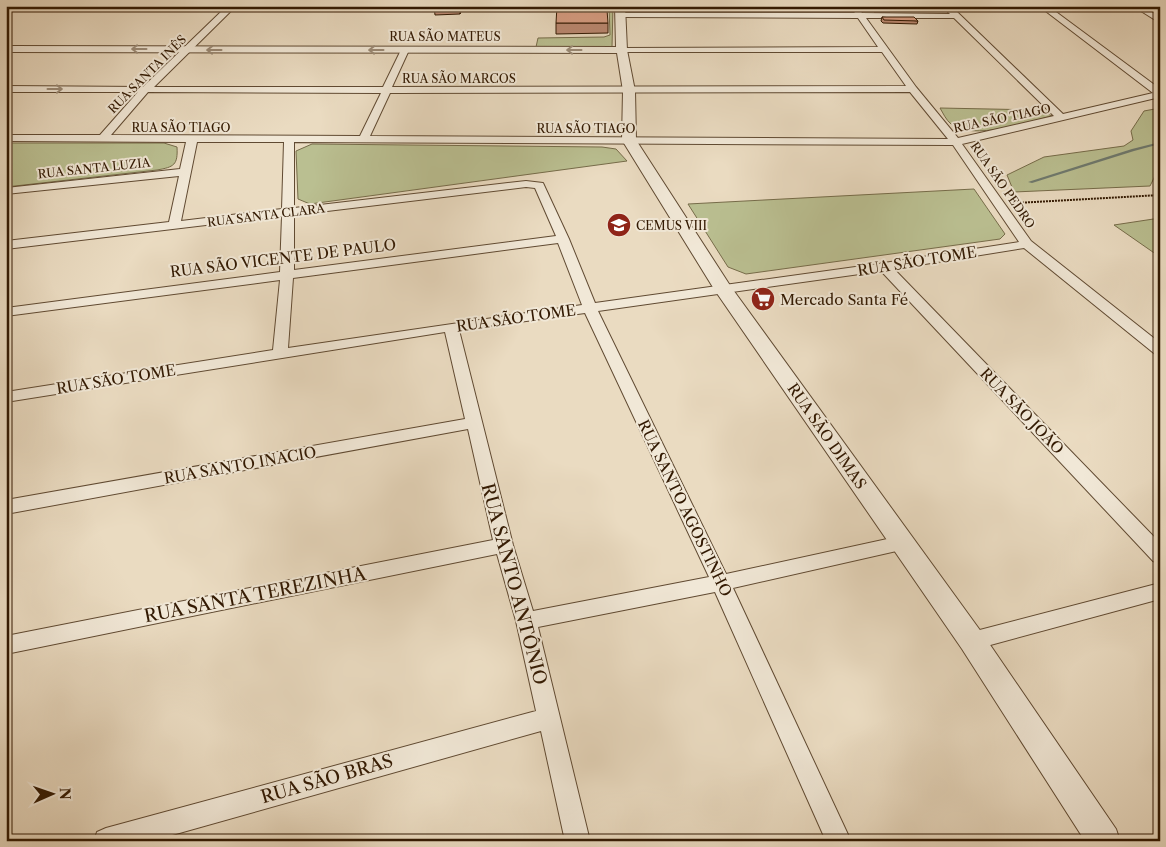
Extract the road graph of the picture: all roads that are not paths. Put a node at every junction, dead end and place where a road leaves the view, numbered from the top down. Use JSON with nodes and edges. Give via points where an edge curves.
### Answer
{"nodes":[{"id":1,"x":232,"y":6,"type":"edge"},
{"id":2,"x":853,"y":6,"type":"edge"},
{"id":3,"x":947,"y":6,"type":"edge"},
{"id":4,"x":1043,"y":6,"type":"edge"},
{"id":5,"x":1137,"y":6,"type":"edge"},
{"id":6,"x":621,"y":11,"type":"edge"},
{"id":7,"x":861,"y":16,"type":"junction"},
{"id":8,"x":957,"y":16,"type":"junction"},
{"id":9,"x":1160,"y":21,"type":"edge"},
{"id":10,"x":6,"y":49,"type":"edge"},
{"id":11,"x":884,"y":49,"type":"junction"},
{"id":12,"x":188,"y":50,"type":"junction"},
{"id":13,"x":405,"y":50,"type":"junction"},
{"id":14,"x":622,"y":50,"type":"junction"},
{"id":15,"x":6,"y":89,"type":"edge"},
{"id":16,"x":146,"y":89,"type":"junction"},
{"id":17,"x":912,"y":89,"type":"junction"},
{"id":18,"x":388,"y":90,"type":"junction"},
{"id":19,"x":629,"y":91,"type":"junction"},
{"id":20,"x":1160,"y":94,"type":"edge"},
{"id":21,"x":1062,"y":118,"type":"junction"},
{"id":22,"x":6,"y":138,"type":"edge"},
{"id":23,"x":102,"y":139,"type":"junction"},
{"id":24,"x":364,"y":139,"type":"junction"},
{"id":25,"x":192,"y":140,"type":"junction"},
{"id":26,"x":289,"y":140,"type":"junction"},
{"id":27,"x":629,"y":140,"type":"junction"},
{"id":28,"x":956,"y":142,"type":"junction"},
{"id":29,"x":185,"y":172,"type":"junction"},
{"id":30,"x":526,"y":184,"type":"joint"},
{"id":31,"x":6,"y":191,"type":"edge"},
{"id":32,"x":288,"y":212,"type":"junction"},
{"id":33,"x":174,"y":226,"type":"junction"},
{"id":34,"x":563,"y":239,"type":"junction"},
{"id":35,"x":1027,"y":244,"type":"junction"},
{"id":36,"x":6,"y":245,"type":"edge"},
{"id":37,"x":884,"y":267,"type":"junction"},
{"id":38,"x":287,"y":273,"type":"junction"},
{"id":39,"x":723,"y":289,"type":"junction"},
{"id":40,"x":590,"y":309,"type":"junction"},
{"id":41,"x":6,"y":312,"type":"edge"},
{"id":42,"x":451,"y":327,"type":"junction"},
{"id":43,"x":1160,"y":351,"type":"edge"},
{"id":44,"x":280,"y":353,"type":"junction"},
{"id":45,"x":6,"y":397,"type":"edge"},
{"id":46,"x":473,"y":423,"type":"junction"},
{"id":47,"x":6,"y":507,"type":"edge"},
{"id":48,"x":902,"y":543,"type":"junction"},
{"id":49,"x":504,"y":545,"type":"junction"},
{"id":50,"x":1160,"y":556,"type":"edge"},
{"id":51,"x":721,"y":583,"type":"junction"},
{"id":52,"x":1160,"y":590,"type":"edge"},
{"id":53,"x":526,"y":621,"type":"junction"},
{"id":54,"x":972,"y":641,"type":"junction"},
{"id":55,"x":6,"y":645,"type":"edge"},
{"id":56,"x":548,"y":718,"type":"junction"},
{"id":57,"x":106,"y":841,"type":"edge"},
{"id":58,"x":578,"y":841,"type":"edge"},
{"id":59,"x":840,"y":841,"type":"edge"},
{"id":60,"x":1104,"y":841,"type":"edge"}],
"edges":[{"from":1,"to":12,"type":"street","name":"RUA SANTA INÊS"},
{"from":2,"to":7,"type":"street","name":"RUA SÃO PEDRO"},
{"from":3,"to":8,"type":"street"},
{"from":4,"to":20,"type":"street"},
{"from":5,"to":9,"type":"street"},
{"from":6,"to":7,"type":"street"},
{"from":6,"to":14,"type":"street"},
{"from":7,"to":8,"type":"street"},
{"from":7,"to":11,"type":"street","name":"RUA SÃO PEDRO"},
{"from":8,"to":21,"type":"street"},
{"from":12,"to":10,"type":"street","name":"RUA SÃO MATEUS","one_way":true},
{"from":11,"to":14,"type":"street","name":"RUA SÃO MATEUS"},
{"from":11,"to":17,"type":"street","name":"RUA SÃO PEDRO"},
{"from":13,"to":12,"type":"street","name":"RUA SÃO MATEUS","one_way":true},
{"from":12,"to":16,"type":"street","name":"RUA SANTA INÊS"},
{"from":14,"to":13,"type":"street","name":"RUA SÃO MATEUS","one_way":true},
{"from":13,"to":18,"type":"street"},
{"from":14,"to":19,"type":"street"},
{"from":15,"to":16,"type":"street","name":"RUA SÃO MARCOS","one_way":true},
{"from":16,"to":18,"type":"street","name":"RUA SÃO MARCOS"},
{"from":16,"to":23,"type":"street","name":"RUA SANTA INÊS"},
{"from":17,"to":19,"type":"street","name":"RUA SÃO MARCOS"},
{"from":17,"to":28,"type":"street","name":"RUA SÃO PEDRO"},
{"from":18,"to":19,"type":"street","name":"RUA SÃO MARCOS"},
{"from":18,"to":24,"type":"street"},
{"from":19,"to":27,"type":"street"},
{"from":20,"to":21,"type":"street","name":"RUA SÃO TIAGO"},
{"from":21,"to":28,"type":"street","name":"RUA SÃO TIAGO"},
{"from":22,"to":23,"type":"street","name":"RUA SÃO TIAGO"},
{"from":23,"to":25,"type":"street","name":"RUA SÃO TIAGO"},
{"from":24,"to":26,"type":"street","name":"RUA SÃO TIAGO"},
{"from":24,"to":27,"type":"street","name":"RUA SÃO TIAGO"},
{"from":25,"to":26,"type":"street","name":"RUA SÃO TIAGO"},
{"from":25,"to":29,"type":"street"},
{"from":26,"to":32,"type":"street"},
{"from":27,"to":28,"type":"street","name":"RUA SÃO TIAGO"},
{"from":27,"to":39,"type":"street","name":"RUA SÃO DIMAS"},
{"from":28,"to":35,"type":"street","name":"RUA SÃO PEDRO"},
{"from":29,"to":31,"type":"street","name":"RUA SANTA LUZIA"},
{"from":29,"to":33,"type":"street"},
{"from":30,"to":32,"type":"street","name":"RUA SANTA CLARA"},
{"from":30,"to":34,"type":"street","name":"RUA SANTO AGOSTINHO","via":[[539,185]]},
{"from":32,"to":33,"type":"street","name":"RUA SANTA CLARA"},
{"from":32,"to":38,"type":"street"},
{"from":33,"to":36,"type":"street","name":"RUA SANTA CLARA"},
{"from":34,"to":38,"type":"street","name":"RUA SÃO VICENTE DE PAULO"},
{"from":34,"to":40,"type":"street","name":"RUA SANTO AGOSTINHO"},
{"from":35,"to":37,"type":"street","name":"RUA SÃO TOME"},
{"from":35,"to":43,"type":"street","name":"RUA SÃO PEDRO"},
{"from":37,"to":39,"type":"street","name":"RUA SÃO TOME"},
{"from":37,"to":50,"type":"street","name":"RUA SÃO JOÃO"},
{"from":38,"to":41,"type":"street","name":"RUA SÃO VICENTE DE PAULO"},
{"from":38,"to":44,"type":"street"},
{"from":39,"to":40,"type":"street","name":"RUA SÃO TOME"},
{"from":39,"to":48,"type":"street","name":"RUA SÃO DIMAS"},
{"from":40,"to":42,"type":"street","name":"RUA SÃO TOME"},
{"from":40,"to":51,"type":"street","name":"RUA SANTO AGOSTINHO"},
{"from":42,"to":44,"type":"street","name":"RUA SÃO TOME"},
{"from":42,"to":46,"type":"street","name":"RUA SANTO ANTÔNIO"},
{"from":44,"to":45,"type":"street","name":"RUA SÃO TOME"},
{"from":46,"to":47,"type":"street","name":"RUA SANTO INACIO"},
{"from":46,"to":49,"type":"street","name":"RUA SANTO ANTÔNIO"},
{"from":48,"to":51,"type":"street"},
{"from":48,"to":54,"type":"street","name":"RUA SÃO DIMAS"},
{"from":49,"to":53,"type":"street","name":"RUA SANTO ANTÔNIO"},
{"from":49,"to":55,"type":"street","name":"RUA SANTA TEREZINHA"},
{"from":51,"to":53,"type":"street"},
{"from":51,"to":59,"type":"street","name":"RUA SANTO AGOSTINHO"},
{"from":52,"to":54,"type":"street"},
{"from":53,"to":56,"type":"street","name":"RUA SANTO ANTÔNIO"},
{"from":54,"to":60,"type":"street","name":"RUA SÃO DIMAS"},
{"from":56,"to":57,"type":"street","name":"RUA SÃO BRAS"},
{"from":56,"to":58,"type":"street","name":"RUA SANTO ANTÔNIO"}]}
